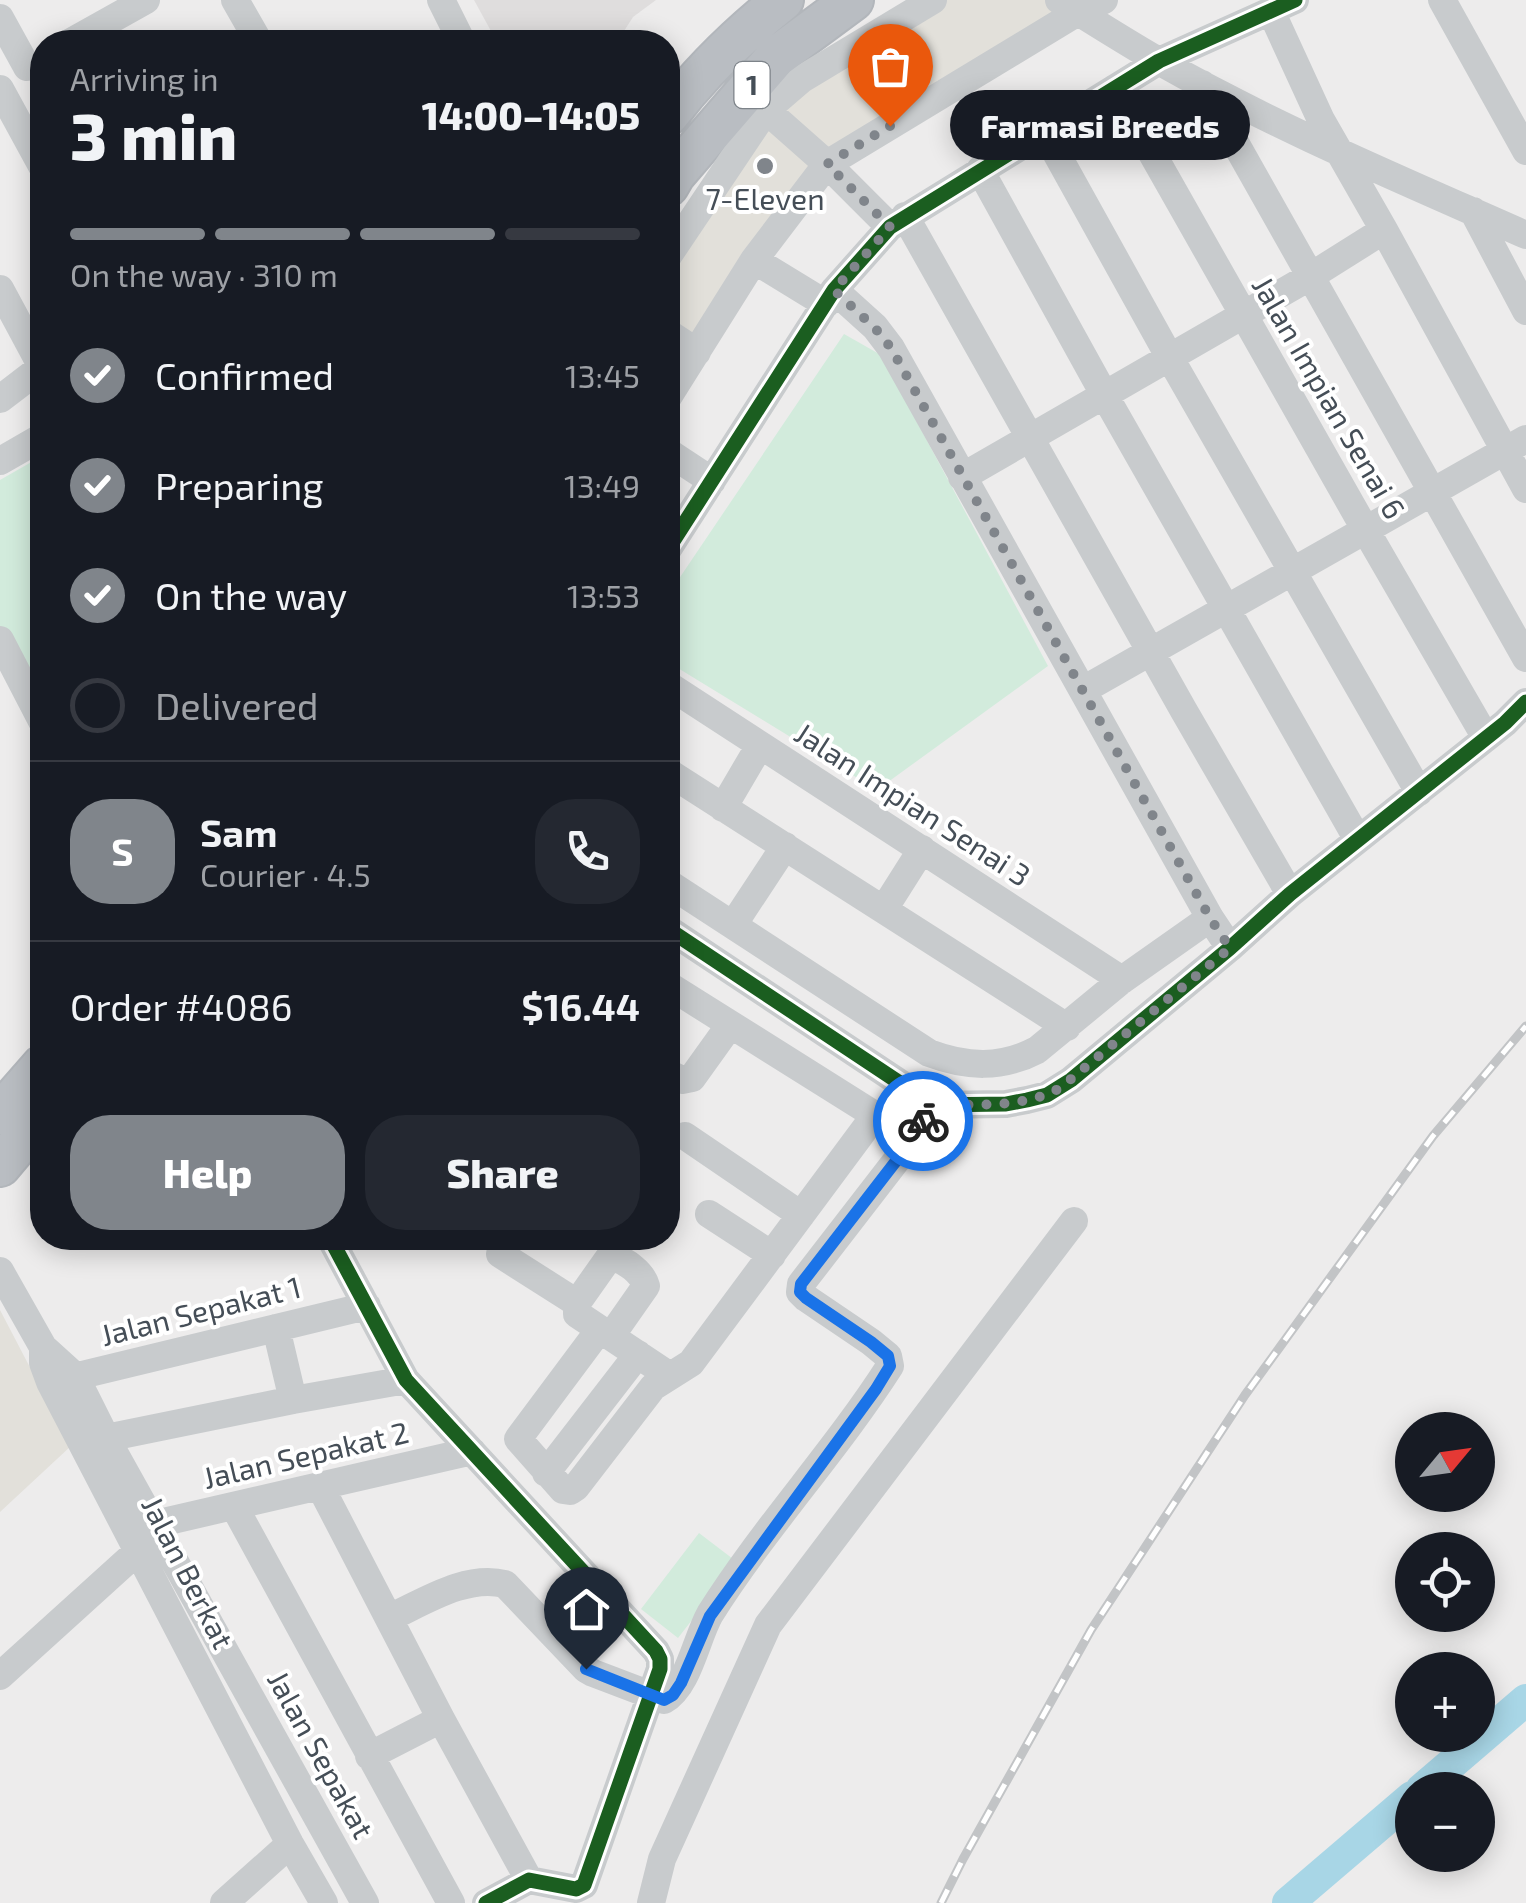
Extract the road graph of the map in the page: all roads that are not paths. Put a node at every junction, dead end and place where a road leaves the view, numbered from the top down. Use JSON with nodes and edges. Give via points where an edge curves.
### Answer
{"nodes":[{"id":1,"x":235,"y":0,"type":"edge"},
{"id":2,"x":441,"y":0,"type":"edge"},
{"id":3,"x":783,"y":0,"type":"edge"},
{"id":4,"x":852,"y":0,"type":"edge"},
{"id":5,"x":933,"y":0,"type":"edge"},
{"id":6,"x":1104,"y":0,"type":"edge"},
{"id":7,"x":1442,"y":0,"type":"edge"},
{"id":8,"x":130,"y":4,"type":"edge"},
{"id":9,"x":1068,"y":6,"type":"edge"},
{"id":10,"x":1283,"y":6,"type":"edge"},
{"id":11,"x":0,"y":18,"type":"edge"},
{"id":12,"x":90,"y":30,"type":"edge"},
{"id":13,"x":252,"y":30,"type":"edge"},
{"id":14,"x":456,"y":30,"type":"edge"},
{"id":15,"x":30,"y":57,"type":"edge"},
{"id":16,"x":1159,"y":61,"type":"junction"},
{"id":17,"x":30,"y":66,"type":"edge"},
{"id":18,"x":1202,"y":84,"type":"junction"},
{"id":19,"x":0,"y":86,"type":"edge"},
{"id":20,"x":1116,"y":88,"type":"junction"},
{"id":21,"x":680,"y":100,"type":"edge"},
{"id":22,"x":766,"y":110,"type":"junction"},
{"id":23,"x":1044,"y":131,"type":"junction"},
{"id":24,"x":30,"y":142,"type":"edge"},
{"id":25,"x":1526,"y":151,"type":"edge"},
{"id":26,"x":1340,"y":152,"type":"junction"},
{"id":27,"x":827,"y":164,"type":"junction"},
{"id":28,"x":680,"y":168,"type":"edge"},
{"id":29,"x":980,"y":170,"type":"junction"},
{"id":30,"x":1472,"y":212,"type":"junction"},
{"id":31,"x":898,"y":221,"type":"junction"},
{"id":32,"x":1384,"y":230,"type":"junction"},
{"id":33,"x":1526,"y":235,"type":"edge"},
{"id":34,"x":680,"y":238,"type":"edge"},
{"id":35,"x":754,"y":260,"type":"junction"},
{"id":36,"x":1310,"y":276,"type":"junction"},
{"id":37,"x":0,"y":289,"type":"edge"},
{"id":38,"x":830,"y":297,"type":"junction"},
{"id":39,"x":1526,"y":311,"type":"edge"},
{"id":40,"x":1242,"y":314,"type":"junction"},
{"id":41,"x":680,"y":340,"type":"edge"},
{"id":42,"x":30,"y":345,"type":"edge"},
{"id":43,"x":697,"y":352,"type":"junction"},
{"id":44,"x":1170,"y":358,"type":"junction"},
{"id":45,"x":30,"y":376,"type":"edge"},
{"id":46,"x":680,"y":378,"type":"edge"},
{"id":47,"x":1105,"y":396,"type":"junction"},
{"id":48,"x":0,"y":399,"type":"edge"},
{"id":49,"x":1030,"y":437,"type":"junction"},
{"id":50,"x":30,"y":444,"type":"edge"},
{"id":51,"x":1516,"y":446,"type":"edge"},
{"id":52,"x":680,"y":460,"type":"edge"},
{"id":53,"x":0,"y":462,"type":"edge"},
{"id":54,"x":962,"y":477,"type":"junction"},
{"id":55,"x":712,"y":481,"type":"junction"},
{"id":56,"x":1526,"y":489,"type":"edge"},
{"id":57,"x":1434,"y":491,"type":"junction"},
{"id":58,"x":1365,"y":529,"type":"junction"},
{"id":59,"x":680,"y":530,"type":"edge"},
{"id":60,"x":1292,"y":571,"type":"junction"},
{"id":61,"x":1226,"y":609,"type":"junction"},
{"id":62,"x":0,"y":640,"type":"edge"},
{"id":63,"x":1150,"y":652,"type":"junction"},
{"id":64,"x":1526,"y":658,"type":"edge"},
{"id":65,"x":1083,"y":690,"type":"junction"},
{"id":66,"x":680,"y":693,"type":"edge"},
{"id":67,"x":30,"y":697,"type":"edge"},
{"id":68,"x":1526,"y":702,"type":"edge"},
{"id":69,"x":1486,"y":738,"type":"junction"},
{"id":70,"x":760,"y":745,"type":"junction"},
{"id":71,"x":680,"y":780,"type":"edge"},
{"id":72,"x":1419,"y":792,"type":"junction"},
{"id":73,"x":723,"y":808,"type":"junction"},
{"id":74,"x":1358,"y":840,"type":"junction"},
{"id":75,"x":785,"y":846,"type":"junction"},
{"id":76,"x":922,"y":849,"type":"junction"},
{"id":77,"x":680,"y":891,"type":"edge"},
{"id":78,"x":1290,"y":894,"type":"junction"},
{"id":79,"x":884,"y":909,"type":"junction"},
{"id":80,"x":1210,"y":918,"type":"junction"},
{"id":81,"x":733,"y":925,"type":"junction"},
{"id":82,"x":680,"y":937,"type":"edge"},
{"id":83,"x":1230,"y":948,"type":"junction"},
{"id":84,"x":701,"y":951,"type":"junction"},
{"id":85,"x":680,"y":974,"type":"edge"},
{"id":86,"x":1122,"y":980,"type":"junction"},
{"id":87,"x":748,"y":982,"type":"junction"},
{"id":88,"x":680,"y":993,"type":"edge"},
{"id":89,"x":726,"y":1022,"type":"junction"},
{"id":90,"x":1067,"y":1027,"type":"junction"},
{"id":91,"x":30,"y":1073,"type":"edge"},
{"id":92,"x":30,"y":1079,"type":"edge"},
{"id":93,"x":680,"y":1079,"type":"edge"},
{"id":94,"x":0,"y":1094,"type":"edge"},
{"id":95,"x":933,"y":1105,"type":"junction"},
{"id":96,"x":0,"y":1114,"type":"edge"},
{"id":97,"x":30,"y":1132,"type":"edge"},
{"id":98,"x":685,"y":1136,"type":"dead end"},
{"id":99,"x":0,"y":1166,"type":"edge"},
{"id":100,"x":709,"y":1214,"type":"dead end"},
{"id":101,"x":801,"y":1215,"type":"junction"},
{"id":102,"x":1074,"y":1221,"type":"dead end"},
{"id":103,"x":337,"y":1250,"type":"edge"},
{"id":104,"x":500,"y":1254,"type":"dead end"},
{"id":105,"x":772,"y":1255,"type":"junction"},
{"id":106,"x":0,"y":1271,"type":"edge"},
{"id":107,"x":577,"y":1303,"type":"junction"},
{"id":108,"x":367,"y":1306,"type":"junction"},
{"id":109,"x":276,"y":1328,"type":"junction"},
{"id":110,"x":605,"y":1333,"type":"junction"},
{"id":111,"x":638,"y":1354,"type":"junction"},
{"id":112,"x":670,"y":1376,"type":"junction"},
{"id":113,"x":62,"y":1379,"type":"junction"},
{"id":114,"x":406,"y":1380,"type":"junction"},
{"id":115,"x":293,"y":1400,"type":"junction"},
{"id":116,"x":106,"y":1438,"type":"junction"},
{"id":117,"x":472,"y":1451,"type":"junction"},
{"id":118,"x":546,"y":1473,"type":"junction"},
{"id":119,"x":320,"y":1486,"type":"junction"},
{"id":120,"x":234,"y":1506,"type":"junction"},
{"id":121,"x":155,"y":1524,"type":"junction"},
{"id":122,"x":139,"y":1550,"type":"junction"},
{"id":123,"x":388,"y":1618,"type":"junction"},
{"id":124,"x":0,"y":1676,"type":"edge"},
{"id":125,"x":650,"y":1695,"type":"junction"},
{"id":126,"x":441,"y":1719,"type":"junction"},
{"id":127,"x":369,"y":1756,"type":"junction"},
{"id":128,"x":290,"y":1844,"type":"junction"},
{"id":129,"x":529,"y":1880,"type":"junction"},
{"id":130,"x":224,"y":1903,"type":"edge"},
{"id":131,"x":324,"y":1903,"type":"edge"},
{"id":132,"x":365,"y":1903,"type":"edge"},
{"id":133,"x":451,"y":1903,"type":"edge"},
{"id":134,"x":486,"y":1903,"type":"edge"},
{"id":135,"x":651,"y":1903,"type":"edge"}],
"edges":[{"from":1,"to":13,"type":"street"},
{"from":2,"to":14,"type":"street"},
{"from":3,"to":21,"type":"highway","number":"1"},
{"from":4,"to":28,"type":"highway","number":"1","via":[[776,57]]},
{"from":5,"to":22,"type":"street","via":[[802,79]]},
{"from":6,"to":9,"type":"street"},
{"from":7,"to":25,"type":"street"},
{"from":8,"to":12,"type":"street"},
{"from":9,"to":16,"type":"street"},
{"from":9,"to":27,"type":"street"},
{"from":10,"to":16,"type":"street"},
{"from":10,"to":26,"type":"street","via":[[1321,120]]},
{"from":11,"to":15,"type":"street"},
{"from":16,"to":18,"type":"street"},
{"from":16,"to":20,"type":"street"},
{"from":17,"to":19,"type":"street"},
{"from":18,"to":26,"type":"street"},
{"from":18,"to":36,"type":"street"},
{"from":19,"to":24,"type":"street"},
{"from":20,"to":23,"type":"street"},
{"from":20,"to":40,"type":"street","name":"Jalan Impian Senai 6"},
{"from":22,"to":27,"type":"street"},
{"from":22,"to":34,"type":"street"},
{"from":23,"to":29,"type":"street"},
{"from":23,"to":44,"type":"street"},
{"from":26,"to":30,"type":"street"},
{"from":26,"to":32,"type":"street"},
{"from":27,"to":31,"type":"street"},
{"from":27,"to":35,"type":"street"},
{"from":29,"to":31,"type":"street"},
{"from":29,"to":47,"type":"street"},
{"from":30,"to":33,"type":"street"},
{"from":30,"to":39,"type":"street"},
{"from":31,"to":38,"type":"street"},
{"from":31,"to":49,"type":"street"},
{"from":32,"to":36,"type":"street"},
{"from":32,"to":51,"type":"street"},
{"from":35,"to":38,"type":"street"},
{"from":35,"to":43,"type":"street"},
{"from":36,"to":40,"type":"street"},
{"from":36,"to":57,"type":"street"},
{"from":37,"to":42,"type":"street"},
{"from":38,"to":54,"type":"street","via":[[875,328],[891,348]]},
{"from":38,"to":55,"type":"street"},
{"from":40,"to":44,"type":"street"},
{"from":40,"to":58,"type":"street","name":"Jalan Impian Senai 6"},
{"from":41,"to":43,"type":"street"},
{"from":43,"to":46,"type":"street"},
{"from":44,"to":47,"type":"street"},
{"from":44,"to":60,"type":"street"},
{"from":45,"to":48,"type":"street"},
{"from":47,"to":49,"type":"street"},
{"from":47,"to":61,"type":"street"},
{"from":49,"to":54,"type":"street"},
{"from":49,"to":63,"type":"street"},
{"from":50,"to":53,"type":"street"},
{"from":51,"to":56,"type":"street"},
{"from":51,"to":57,"type":"street"},
{"from":52,"to":55,"type":"street"},
{"from":54,"to":65,"type":"street"},
{"from":55,"to":59,"type":"street"},
{"from":57,"to":58,"type":"street"},
{"from":57,"to":64,"type":"street"},
{"from":58,"to":60,"type":"street"},
{"from":58,"to":69,"type":"street","name":"Jalan Impian Senai 6"},
{"from":60,"to":61,"type":"street"},
{"from":60,"to":72,"type":"street"},
{"from":61,"to":63,"type":"street"},
{"from":61,"to":74,"type":"street"},
{"from":62,"to":67,"type":"street"},
{"from":63,"to":65,"type":"street"},
{"from":63,"to":78,"type":"street"},
{"from":65,"to":80,"type":"street"},
{"from":66,"to":70,"type":"street","name":"Jalan Impian Senai 3"},
{"from":68,"to":69,"type":"street"},
{"from":69,"to":72,"type":"street"},
{"from":70,"to":73,"type":"street"},
{"from":70,"to":76,"type":"street","name":"Jalan Impian Senai 3"},
{"from":71,"to":73,"type":"street"},
{"from":72,"to":74,"type":"street"},
{"from":73,"to":75,"type":"street"},
{"from":74,"to":78,"type":"street"},
{"from":75,"to":79,"type":"street"},
{"from":75,"to":81,"type":"street"},
{"from":76,"to":79,"type":"street"},
{"from":76,"to":86,"type":"street","name":"Jalan Impian Senai 3"},
{"from":77,"to":81,"type":"street"},
{"from":78,"to":83,"type":"street"},
{"from":79,"to":90,"type":"street"},
{"from":80,"to":83,"type":"street"},
{"from":80,"to":86,"type":"street"},
{"from":81,"to":90,"type":"street","via":[[952,1062],[1022,1058]]},
{"from":82,"to":84,"type":"street"},
{"from":83,"to":95,"type":"street","via":[[1047,1095],[1006,1104]]},
{"from":84,"to":85,"type":"street"},
{"from":84,"to":87,"type":"street"},
{"from":86,"to":90,"type":"street"},
{"from":87,"to":89,"type":"street"},
{"from":87,"to":95,"type":"street"},
{"from":88,"to":89,"type":"street"},
{"from":89,"to":93,"type":"street","via":[[692,1078]]},
{"from":89,"to":101,"type":"street","via":[[870,1112],[870,1122]]},
{"from":91,"to":94,"type":"street"},
{"from":92,"to":96,"type":"highway"},
{"from":95,"to":125,"type":"street","via":[[801,1284],[806,1298],[871,1342],[890,1366],[710,1616],[673,1695]]},
{"from":97,"to":99,"type":"highway"},
{"from":98,"to":101,"type":"street"},
{"from":100,"to":105,"type":"street"},
{"from":101,"to":105,"type":"street"},
{"from":102,"to":135,"type":"street","via":[[768,1626],[662,1860]]},
{"from":103,"to":108,"type":"street"},
{"from":104,"to":107,"type":"street"},
{"from":105,"to":112,"type":"street","via":[[690,1363]]},
{"from":106,"to":113,"type":"street","name":"Jalan Berkat","via":[[43,1347],[43,1363]]},
{"from":107,"to":110,"type":"street","via":[[577,1314]]},
{"from":107,"to":110,"type":"street","via":[[612,1256],[644,1278],[646,1286]]},
{"from":108,"to":109,"type":"street","name":"Jalan Sepakat 1"},
{"from":108,"to":114,"type":"street"},
{"from":109,"to":113,"type":"street","name":"Jalan Sepakat 1"},
{"from":109,"to":115,"type":"street"},
{"from":110,"to":111,"type":"street"},
{"from":110,"to":118,"type":"street","via":[[518,1440]]},
{"from":111,"to":112,"type":"street"},
{"from":111,"to":118,"type":"street"},
{"from":112,"to":118,"type":"street","via":[[653,1388],[576,1487],[563,1490]]},
{"from":113,"to":116,"type":"street","name":"Jalan Sepakat"},
{"from":113,"to":122,"type":"street","name":"Jalan Berkat"},
{"from":114,"to":115,"type":"street"},
{"from":114,"to":117,"type":"street"},
{"from":115,"to":116,"type":"street"},
{"from":116,"to":121,"type":"street","name":"Jalan Sepakat"},
{"from":117,"to":119,"type":"street","name":"Jalan Sepakat 2"},
{"from":117,"to":125,"type":"street","via":[[656,1652],[660,1669]]},
{"from":119,"to":120,"type":"street","name":"Jalan Sepakat 2"},
{"from":119,"to":123,"type":"street"},
{"from":120,"to":121,"type":"street","name":"Jalan Sepakat 2"},
{"from":120,"to":127,"type":"street"},
{"from":121,"to":132,"type":"street","name":"Jalan Sepakat"},
{"from":122,"to":124,"type":"street"},
{"from":122,"to":128,"type":"street","name":"Jalan Berkat"},
{"from":123,"to":125,"type":"street","via":[[473,1583],[505,1584],[586,1669]]},
{"from":123,"to":126,"type":"street"},
{"from":125,"to":129,"type":"street","via":[[584,1884],[576,1889]]},
{"from":126,"to":127,"type":"street"},
{"from":126,"to":129,"type":"street"},
{"from":127,"to":133,"type":"street"},
{"from":128,"to":130,"type":"street"},
{"from":128,"to":131,"type":"street","name":"Jalan Berkat"},
{"from":129,"to":134,"type":"street"}]}
